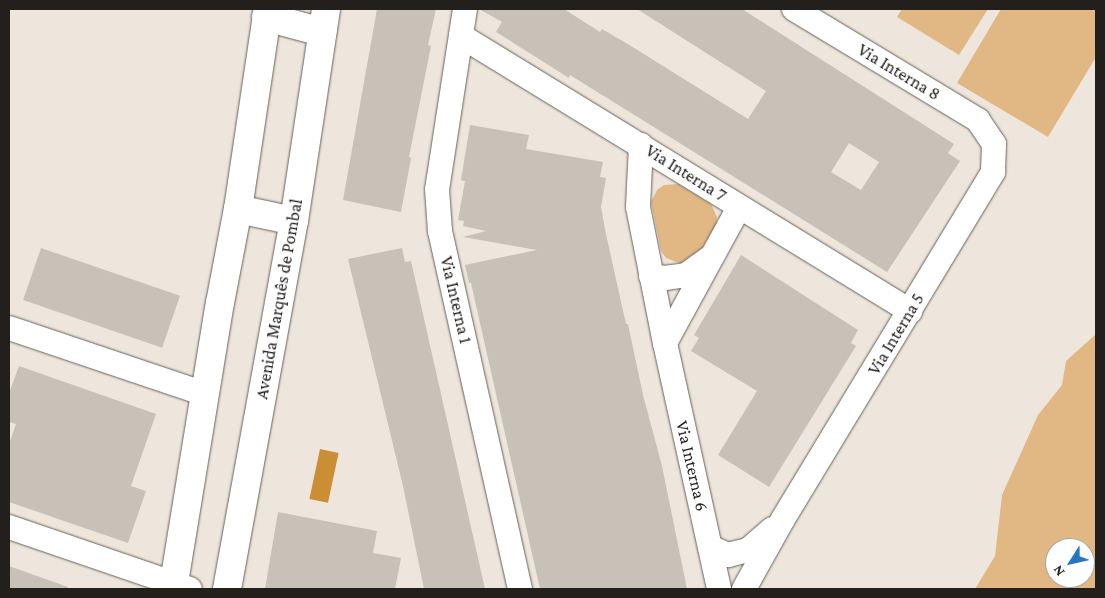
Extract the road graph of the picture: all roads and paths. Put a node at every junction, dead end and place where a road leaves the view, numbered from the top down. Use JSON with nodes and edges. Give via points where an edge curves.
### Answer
{"nodes":[{"id":1,"x":465,"y":9,"type":"edge"},
{"id":2,"x":794,"y":9,"type":"edge"},
{"id":3,"x":267,"y":13,"type":"edge"},
{"id":4,"x":324,"y":20,"type":"edge"},
{"id":5,"x":461,"y":36,"type":"junction"},
{"id":6,"x":994,"y":144,"type":"joint"},
{"id":7,"x":641,"y":145,"type":"junction"},
{"id":8,"x":739,"y":207,"type":"junction"},
{"id":9,"x":238,"y":209,"type":"junction"},
{"id":10,"x":294,"y":220,"type":"junction"},
{"id":11,"x":714,"y":254,"type":"junction"},
{"id":12,"x":651,"y":276,"type":"junction"},
{"id":13,"x":910,"y":311,"type":"junction"},
{"id":14,"x":9,"y":328,"type":"edge"},
{"id":15,"x":665,"y":343,"type":"junction"},
{"id":16,"x":206,"y":394,"type":"junction"},
{"id":17,"x":783,"y":519,"type":"junction"},
{"id":18,"x":9,"y":527,"type":"edge"},
{"id":19,"x":710,"y":547,"type":"junction"},
{"id":20,"x":179,"y":588,"type":"edge"},
{"id":21,"x":227,"y":589,"type":"edge"},
{"id":22,"x":520,"y":589,"type":"edge"},
{"id":23,"x":718,"y":589,"type":"edge"},
{"id":24,"x":744,"y":589,"type":"edge"}],
"edges":[{"from":1,"to":5,"type":"street","name":"Via Interna 1"},
{"from":2,"to":6,"type":"street","name":"Via Interna 8","via":[[978,120]]},
{"from":3,"to":4,"type":"main road"},
{"from":3,"to":9,"type":"main road"},
{"from":4,"to":10,"type":"main road","name":"Avenida Marquês de Pombal"},
{"from":5,"to":7,"type":"street","name":"Via Interna 7"},
{"from":5,"to":22,"type":"street","name":"Via Interna 1","via":[[437,189],[440,231]]},
{"from":6,"to":13,"type":"street","name":"Via Interna 5","via":[[994,172]]},
{"from":7,"to":8,"type":"street","name":"Via Interna 7"},
{"from":7,"to":12,"type":"street","name":"Via Interna 6","via":[[638,207]]},
{"from":8,"to":11,"type":"street"},
{"from":8,"to":13,"type":"street","name":"Via Interna 7"},
{"from":9,"to":10,"type":"main road"},
{"from":9,"to":16,"type":"main road"},
{"from":10,"to":21,"type":"main road","name":"Avenida Marquês de Pombal"},
{"from":11,"to":12,"type":"street","via":[[686,275]]},
{"from":11,"to":15,"type":"street"},
{"from":12,"to":15,"type":"street","name":"Via Interna 6"},
{"from":13,"to":17,"type":"street","name":"Via Interna 5"},
{"from":14,"to":16,"type":"street"},
{"from":15,"to":19,"type":"street","name":"Via Interna 6"},
{"from":16,"to":20,"type":"main road"},
{"from":17,"to":19,"type":"street","name":"Via Interna 5","via":[[748,550],[728,555]]},
{"from":17,"to":24,"type":"street","name":"Via Interna 5"},
{"from":18,"to":20,"type":"street"},
{"from":19,"to":23,"type":"street","name":"Via Interna 6"}]}
